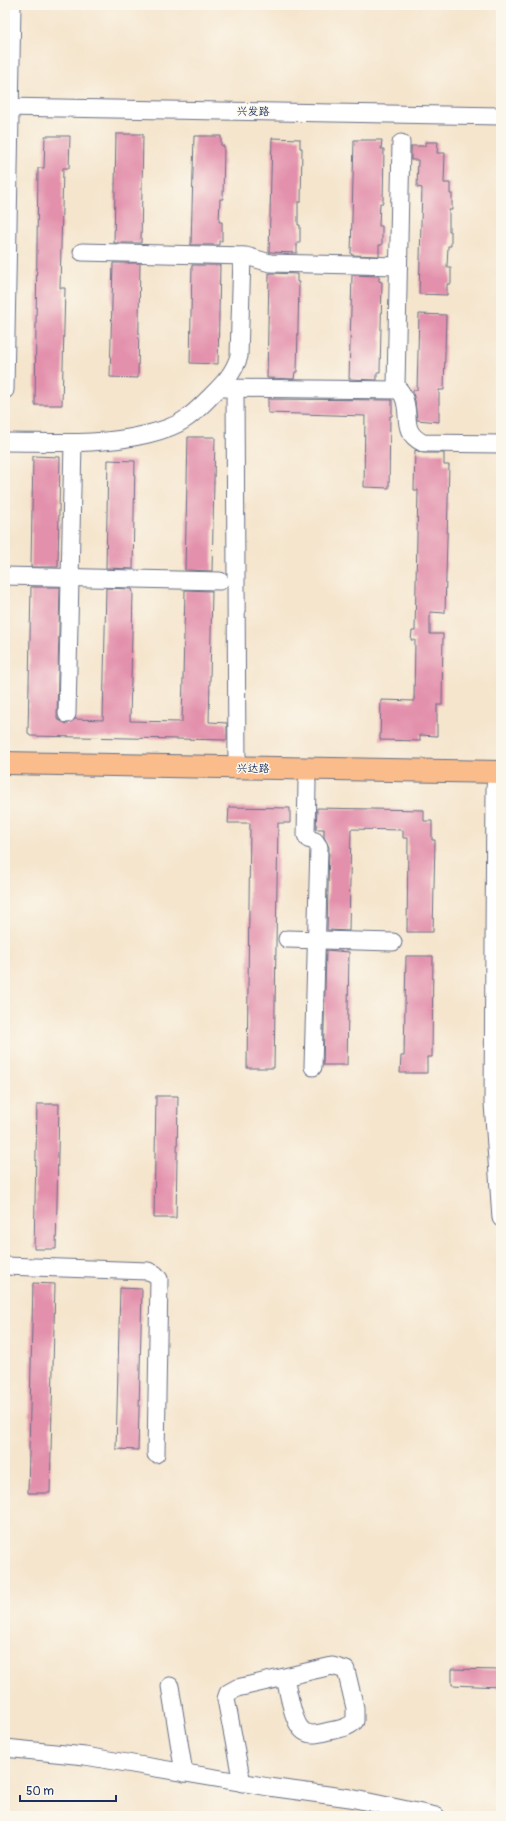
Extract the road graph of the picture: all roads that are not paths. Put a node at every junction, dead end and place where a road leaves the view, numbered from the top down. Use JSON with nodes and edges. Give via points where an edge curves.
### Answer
{"nodes":[{"id":1,"x":12,"y":5,"type":"edge"},
{"id":2,"x":7,"y":107,"type":"edge"},
{"id":3,"x":501,"y":116,"type":"edge"},
{"id":4,"x":401,"y":144,"type":"dead end"},
{"id":5,"x":82,"y":252,"type":"dead end"},
{"id":6,"x":242,"y":256,"type":"junction"},
{"id":7,"x":398,"y":266,"type":"junction"},
{"id":8,"x":6,"y":320,"type":"edge"},
{"id":9,"x":227,"y":388,"type":"junction"},
{"id":10,"x":5,"y":390,"type":"edge"},
{"id":11,"x":398,"y":390,"type":"junction"},
{"id":12,"x":5,"y":442,"type":"edge"},
{"id":13,"x":73,"y":443,"type":"junction"},
{"id":14,"x":501,"y":444,"type":"edge"},
{"id":15,"x":5,"y":576,"type":"edge"},
{"id":16,"x":70,"y":577,"type":"junction"},
{"id":17,"x":220,"y":581,"type":"dead end"},
{"id":18,"x":67,"y":714,"type":"dead end"},
{"id":19,"x":5,"y":764,"type":"edge"},
{"id":20,"x":237,"y":768,"type":"junction"},
{"id":21,"x":5,"y":778,"type":"edge"},
{"id":22,"x":499,"y":782,"type":"edge"},
{"id":23,"x":307,"y":783,"type":"junction"},
{"id":24,"x":287,"y":939,"type":"dead end"},
{"id":25,"x":316,"y":940,"type":"junction"},
{"id":26,"x":393,"y":942,"type":"dead end"},
{"id":27,"x":313,"y":1067,"type":"dead end"},
{"id":28,"x":501,"y":1218,"type":"edge"},
{"id":29,"x":5,"y":1266,"type":"edge"},
{"id":30,"x":156,"y":1454,"type":"dead end"},
{"id":31,"x":285,"y":1677,"type":"junction"},
{"id":32,"x":170,"y":1686,"type":"dead end"},
{"id":33,"x":5,"y":1748,"type":"edge"},
{"id":34,"x":184,"y":1773,"type":"junction"},
{"id":35,"x":242,"y":1783,"type":"junction"},
{"id":36,"x":436,"y":1816,"type":"edge"}],
"edges":[{"from":1,"to":2,"type":"street"},
{"from":2,"to":3,"type":"street","name":"兴发路"},
{"from":2,"to":8,"type":"street"},
{"from":4,"to":7,"type":"street"},
{"from":5,"to":6,"type":"street"},
{"from":6,"to":7,"type":"street","via":[[270,263]]},
{"from":6,"to":9,"type":"street","via":[[239,356]]},
{"from":7,"to":11,"type":"street"},
{"from":8,"to":10,"type":"street"},
{"from":9,"to":11,"type":"street"},
{"from":9,"to":13,"type":"street","via":[[183,421],[165,430],[106,442]]},
{"from":9,"to":20,"type":"street"},
{"from":11,"to":14,"type":"street","via":[[403,395],[409,431],[415,439],[423,443]]},
{"from":12,"to":13,"type":"street"},
{"from":13,"to":16,"type":"street"},
{"from":15,"to":16,"type":"street"},
{"from":16,"to":17,"type":"street"},
{"from":16,"to":18,"type":"street"},
{"from":19,"to":20,"type":"main road","name":"兴达路"},
{"from":20,"to":22,"type":"main road","name":"兴达路"},
{"from":21,"to":23,"type":"main road","name":"兴达路"},
{"from":22,"to":23,"type":"main road","name":"兴达路"},
{"from":22,"to":28,"type":"street","via":[[493,1103]]},
{"from":23,"to":25,"type":"street","via":[[306,835],[319,847]]},
{"from":24,"to":25,"type":"street"},
{"from":25,"to":26,"type":"street"},
{"from":25,"to":27,"type":"street"},
{"from":29,"to":30,"type":"street","via":[[148,1271],[156,1274],[159,1279]]},
{"from":31,"to":31,"type":"street","via":[[332,1666],[346,1670],[355,1708],[355,1721],[350,1726],[318,1734],[305,1733],[295,1719]]},
{"from":31,"to":35,"type":"street","via":[[237,1688],[228,1693],[226,1699]]},
{"from":32,"to":34,"type":"street"},
{"from":33,"to":34,"type":"street","via":[[85,1756]]},
{"from":34,"to":35,"type":"street"},
{"from":35,"to":36,"type":"street","via":[[350,1798]]}]}
